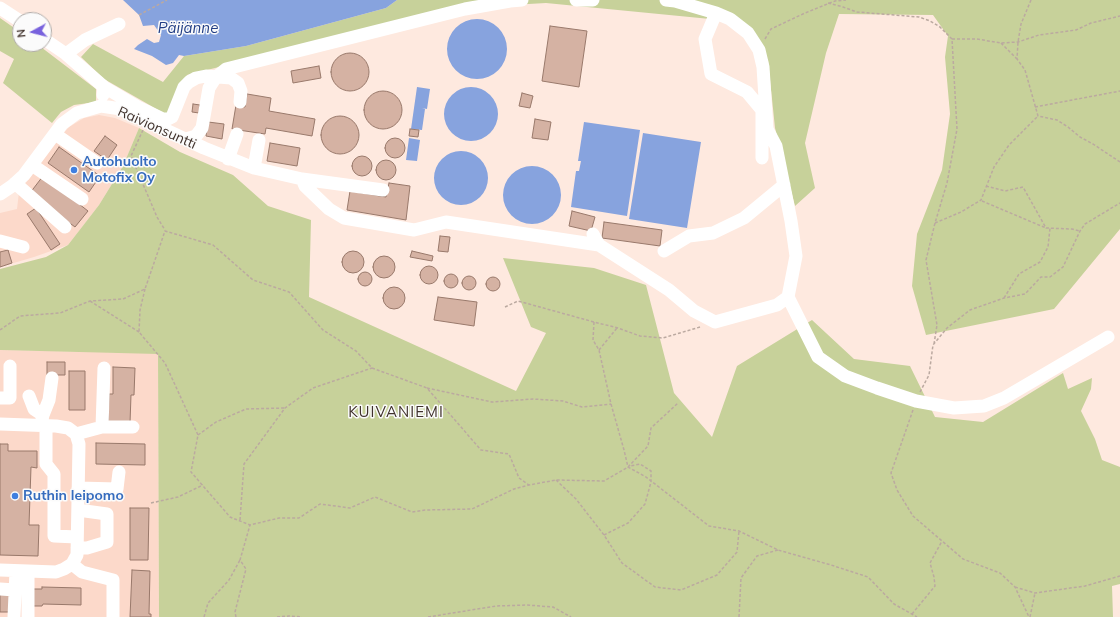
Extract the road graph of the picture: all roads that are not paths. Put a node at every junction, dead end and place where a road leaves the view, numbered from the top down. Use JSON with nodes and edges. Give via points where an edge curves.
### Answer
{"nodes":[{"id":1,"x":522,"y":0,"type":"edge"},
{"id":2,"x":576,"y":0,"type":"edge"},
{"id":3,"x":593,"y":0,"type":"edge"},
{"id":4,"x":666,"y":0,"type":"edge"},
{"id":5,"x":0,"y":8,"type":"edge"},
{"id":6,"x":716,"y":13,"type":"junction"},
{"id":7,"x":12,"y":16,"type":"edge"},
{"id":8,"x":120,"y":24,"type":"dead end"},
{"id":9,"x":52,"y":44,"type":"edge"},
{"id":10,"x":66,"y":54,"type":"junction"},
{"id":11,"x":216,"y":77,"type":"junction"},
{"id":12,"x":104,"y":87,"type":"junction"},
{"id":13,"x":240,"y":102,"type":"dead end"},
{"id":14,"x":101,"y":106,"type":"junction"},
{"id":15,"x":55,"y":134,"type":"junction"},
{"id":16,"x":236,"y":134,"type":"dead end"},
{"id":17,"x":186,"y":139,"type":"junction"},
{"id":18,"x":259,"y":140,"type":"dead end"},
{"id":19,"x":762,"y":158,"type":"dead end"},
{"id":20,"x":228,"y":159,"type":"junction"},
{"id":21,"x":97,"y":163,"type":"dead end"},
{"id":22,"x":32,"y":165,"type":"junction"},
{"id":23,"x":254,"y":168,"type":"junction"},
{"id":24,"x":302,"y":179,"type":"junction"},
{"id":25,"x":15,"y":184,"type":"junction"},
{"id":26,"x":784,"y":185,"type":"junction"},
{"id":27,"x":383,"y":190,"type":"dead end"},
{"id":28,"x":0,"y":194,"type":"edge"},
{"id":29,"x":82,"y":199,"type":"dead end"},
{"id":30,"x":65,"y":228,"type":"dead end"},
{"id":31,"x":0,"y":241,"type":"edge"},
{"id":32,"x":23,"y":247,"type":"dead end"},
{"id":33,"x":664,"y":251,"type":"dead end"},
{"id":34,"x":788,"y":297,"type":"junction"},
{"id":35,"x":1108,"y":337,"type":"dead end"},
{"id":36,"x":10,"y":366,"type":"dead end"},
{"id":37,"x":104,"y":368,"type":"dead end"},
{"id":38,"x":52,"y":378,"type":"dead end"},
{"id":39,"x":29,"y":396,"type":"dead end"},
{"id":40,"x":0,"y":398,"type":"edge"},
{"id":41,"x":44,"y":422,"type":"junction"},
{"id":42,"x":0,"y":424,"type":"edge"},
{"id":43,"x":102,"y":427,"type":"junction"},
{"id":44,"x":133,"y":427,"type":"dead end"},
{"id":45,"x":76,"y":434,"type":"junction"},
{"id":46,"x":119,"y":472,"type":"dead end"},
{"id":47,"x":78,"y":488,"type":"junction"},
{"id":48,"x":78,"y":510,"type":"junction"},
{"id":49,"x":77,"y":543,"type":"junction"},
{"id":50,"x":72,"y":564,"type":"junction"},
{"id":51,"x":0,"y":570,"type":"edge"},
{"id":52,"x":22,"y":571,"type":"junction"},
{"id":53,"x":0,"y":589,"type":"edge"},
{"id":54,"x":15,"y":590,"type":"junction"},
{"id":55,"x":14,"y":617,"type":"edge"},
{"id":56,"x":28,"y":617,"type":"edge"},
{"id":57,"x":113,"y":617,"type":"edge"}],
"edges":[{"from":1,"to":11,"type":"street","via":[[465,9],[319,45],[226,69]]},
{"from":2,"to":3,"type":"street"},
{"from":4,"to":6,"type":"street"},
{"from":5,"to":7,"type":"street"},
{"from":6,"to":19,"type":"street","via":[[705,39],[711,74],[747,92],[762,110]]},
{"from":6,"to":26,"type":"street","via":[[730,19],[748,33],[759,50],[767,129],[776,146]]},
{"from":8,"to":10,"type":"street","via":[[85,40]]},
{"from":9,"to":10,"type":"street"},
{"from":10,"to":12,"type":"street"},
{"from":11,"to":12,"type":"street","via":[[206,76],[189,82],[168,119],[138,107]]},
{"from":11,"to":13,"type":"street","via":[[231,78],[238,83],[241,91]]},
{"from":11,"to":17,"type":"street","via":[[209,88],[202,128],[196,136]]},
{"from":12,"to":14,"type":"street"},
{"from":14,"to":15,"type":"street","name":"Raivionsuntti","via":[[77,113],[62,124]]},
{"from":14,"to":17,"type":"street","name":"Raivionsuntti","via":[[121,109]]},
{"from":15,"to":21,"type":"street"},
{"from":15,"to":22,"type":"street","name":"Raivionsuntti"},
{"from":16,"to":20,"type":"street"},
{"from":17,"to":20,"type":"street","name":"Raivionsuntti"},
{"from":18,"to":23,"type":"street"},
{"from":20,"to":23,"type":"street","name":"Raivionsuntti"},
{"from":22,"to":25,"type":"street","name":"Raivionsuntti"},
{"from":22,"to":29,"type":"street"},
{"from":23,"to":24,"type":"street","name":"Raivionsuntti"},
{"from":24,"to":27,"type":"street","name":"Raivionsuntti"},
{"from":24,"to":34,"type":"street","via":[[329,209],[344,218],[414,230],[446,222],[596,239],[669,290],[694,311],[715,322],[777,305]]},
{"from":25,"to":28,"type":"street","name":"Raivionsuntti"},
{"from":25,"to":30,"type":"street"},
{"from":26,"to":33,"type":"street","via":[[744,218],[713,233],[689,236]]},
{"from":26,"to":34,"type":"street","via":[[796,256]]},
{"from":31,"to":32,"type":"street"},
{"from":34,"to":35,"type":"street","via":[[818,357],[845,376],[916,401],[954,408],[984,406],[1004,398]]},
{"from":36,"to":40,"type":"street","via":[[10,398]]},
{"from":37,"to":43,"type":"street"},
{"from":38,"to":41,"type":"street"},
{"from":39,"to":41,"type":"street","via":[[34,409]]},
{"from":41,"to":42,"type":"street"},
{"from":41,"to":45,"type":"street","via":[[68,428]]},
{"from":41,"to":49,"type":"street","via":[[46,464],[54,474],[54,536]]},
{"from":43,"to":44,"type":"street"},
{"from":43,"to":45,"type":"street"},
{"from":45,"to":47,"type":"street","via":[[80,444]]},
{"from":46,"to":47,"type":"street","via":[[117,489]]},
{"from":47,"to":48,"type":"street"},
{"from":48,"to":49,"type":"street"},
{"from":48,"to":49,"type":"street","via":[[107,514],[107,542],[87,548]]},
{"from":49,"to":50,"type":"street","via":[[77,555]]},
{"from":50,"to":52,"type":"street","via":[[56,572]]},
{"from":50,"to":57,"type":"street","via":[[82,572],[113,580]]},
{"from":51,"to":52,"type":"street"},
{"from":52,"to":54,"type":"street"},
{"from":52,"to":56,"type":"street"},
{"from":53,"to":54,"type":"street"},
{"from":54,"to":55,"type":"street"}]}
